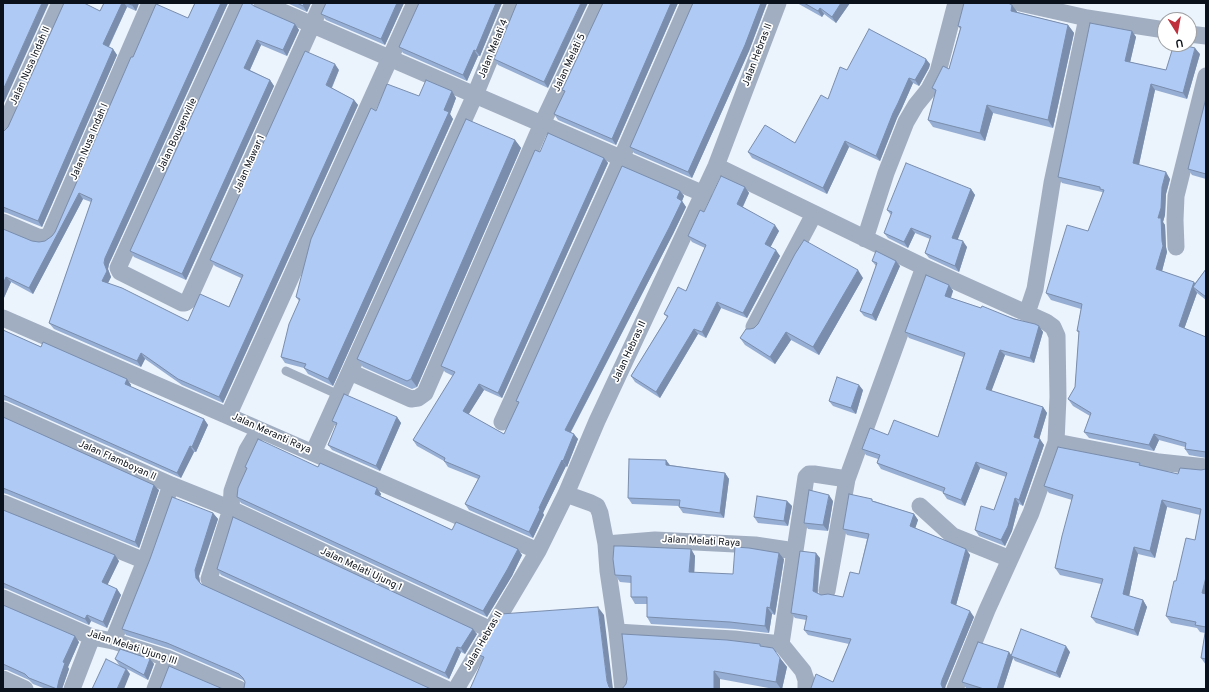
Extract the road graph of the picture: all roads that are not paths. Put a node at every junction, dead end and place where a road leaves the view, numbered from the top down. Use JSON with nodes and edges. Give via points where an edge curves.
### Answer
{"nodes":[{"id":1,"x":60,"y":3,"type":"edge"},
{"id":2,"x":150,"y":3,"type":"edge"},
{"id":3,"x":239,"y":3,"type":"edge"},
{"id":4,"x":262,"y":3,"type":"edge"},
{"id":5,"x":322,"y":3,"type":"edge"},
{"id":6,"x":415,"y":3,"type":"edge"},
{"id":7,"x":513,"y":3,"type":"edge"},
{"id":8,"x":599,"y":3,"type":"edge"},
{"id":9,"x":689,"y":3,"type":"edge"},
{"id":10,"x":778,"y":3,"type":"edge"},
{"id":11,"x":956,"y":3,"type":"edge"},
{"id":12,"x":1020,"y":3,"type":"edge"},
{"id":13,"x":1087,"y":18,"type":"junction"},
{"id":14,"x":312,"y":25,"type":"junction"},
{"id":15,"x":1157,"y":29,"type":"edge"},
{"id":16,"x":390,"y":59,"type":"junction"},
{"id":17,"x":1206,"y":76,"type":"edge"},
{"id":18,"x":475,"y":95,"type":"junction"},
{"id":19,"x":542,"y":124,"type":"junction"},
{"id":20,"x":3,"y":129,"type":"edge"},
{"id":21,"x":621,"y":158,"type":"junction"},
{"id":22,"x":716,"y":166,"type":"junction"},
{"id":23,"x":704,"y":194,"type":"junction"},
{"id":24,"x":814,"y":214,"type":"junction"},
{"id":25,"x":3,"y":222,"type":"edge"},
{"id":26,"x":865,"y":239,"type":"junction"},
{"id":27,"x":1176,"y":247,"type":"dead end"},
{"id":28,"x":924,"y":267,"type":"junction"},
{"id":29,"x":187,"y":302,"type":"joint"},
{"id":30,"x":1027,"y":313,"type":"junction"},
{"id":31,"x":3,"y":318,"type":"edge"},
{"id":32,"x":754,"y":327,"type":"edge"},
{"id":33,"x":286,"y":371,"type":"edge"},
{"id":34,"x":350,"y":372,"type":"junction"},
{"id":35,"x":339,"y":395,"type":"junction"},
{"id":36,"x":3,"y":410,"type":"edge"},
{"id":37,"x":228,"y":416,"type":"junction"},
{"id":38,"x":502,"y":422,"type":"dead end"},
{"id":39,"x":259,"y":430,"type":"junction"},
{"id":40,"x":1056,"y":442,"type":"junction"},
{"id":41,"x":313,"y":453,"type":"junction"},
{"id":42,"x":1206,"y":467,"type":"edge"},
{"id":43,"x":847,"y":478,"type":"junction"},
{"id":44,"x":171,"y":485,"type":"junction"},
{"id":45,"x":566,"y":494,"type":"junction"},
{"id":46,"x":3,"y":503,"type":"edge"},
{"id":47,"x":920,"y":506,"type":"dead end"},
{"id":48,"x":231,"y":509,"type":"junction"},
{"id":49,"x":606,"y":544,"type":"junction"},
{"id":50,"x":538,"y":551,"type":"junction"},
{"id":51,"x":795,"y":551,"type":"junction"},
{"id":52,"x":1010,"y":559,"type":"junction"},
{"id":53,"x":144,"y":562,"type":"junction"},
{"id":54,"x":827,"y":591,"type":"dead end"},
{"id":55,"x":3,"y":598,"type":"edge"},
{"id":56,"x":491,"y":630,"type":"junction"},
{"id":57,"x":617,"y":632,"type":"junction"},
{"id":58,"x":92,"y":637,"type":"junction"},
{"id":59,"x":113,"y":640,"type":"junction"},
{"id":60,"x":781,"y":644,"type":"junction"},
{"id":61,"x":168,"y":658,"type":"junction"},
{"id":62,"x":3,"y":679,"type":"edge"},
{"id":63,"x":24,"y":689,"type":"edge"},
{"id":64,"x":72,"y":689,"type":"edge"},
{"id":65,"x":155,"y":689,"type":"edge"},
{"id":66,"x":239,"y":689,"type":"edge"},
{"id":67,"x":446,"y":689,"type":"edge"},
{"id":68,"x":456,"y":689,"type":"edge"},
{"id":69,"x":623,"y":689,"type":"edge"},
{"id":70,"x":806,"y":689,"type":"edge"},
{"id":71,"x":955,"y":689,"type":"edge"}],
"edges":[{"from":1,"to":20,"type":"street","name":"Jalan Nusa Indah II"},
{"from":2,"to":25,"type":"street","name":"Jalan Nusa Indah I","via":[[50,234],[44,238],[38,237]]},
{"from":3,"to":29,"type":"street","name":"Jalan Bougenville","via":[[118,268],[120,272],[161,293],[182,303]]},
{"from":4,"to":14,"type":"street"},
{"from":5,"to":14,"type":"street","name":"Jalan Mawar 1"},
{"from":6,"to":16,"type":"street"},
{"from":7,"to":18,"type":"street","name":"Jalan Melati 4"},
{"from":8,"to":19,"type":"street","name":"Jalan Melati 5"},
{"from":9,"to":21,"type":"street"},
{"from":10,"to":22,"type":"street","name":"Jalan Hebras II"},
{"from":11,"to":26,"type":"street","via":[[938,72],[906,122],[886,173]]},
{"from":12,"to":13,"type":"street"},
{"from":13,"to":15,"type":"street"},
{"from":13,"to":30,"type":"street","via":[[1052,183],[1036,289]]},
{"from":14,"to":16,"type":"street"},
{"from":14,"to":29,"type":"street","name":"Jalan Mawar 1"},
{"from":16,"to":18,"type":"street"},
{"from":16,"to":37,"type":"street"},
{"from":17,"to":27,"type":"street","via":[[1176,196]]},
{"from":18,"to":19,"type":"street"},
{"from":18,"to":34,"type":"street","name":"Jalan Melati 4"},
{"from":19,"to":21,"type":"street"},
{"from":19,"to":34,"type":"street","name":"Jalan Melati 5","via":[[424,394],[411,399]]},
{"from":21,"to":23,"type":"street"},
{"from":21,"to":38,"type":"street"},
{"from":22,"to":23,"type":"street","name":"Jalan Hebras II"},
{"from":22,"to":24,"type":"street"},
{"from":23,"to":45,"type":"street","name":"Jalan Hebras II"},
{"from":24,"to":26,"type":"street"},
{"from":24,"to":32,"type":"street"},
{"from":26,"to":28,"type":"street"},
{"from":28,"to":30,"type":"street"},
{"from":28,"to":43,"type":"street"},
{"from":30,"to":40,"type":"street","via":[[1053,327],[1057,336]]},
{"from":31,"to":37,"type":"street","name":"Jalan Meranti Raya"},
{"from":33,"to":35,"type":"lane"},
{"from":34,"to":35,"type":"street","name":"Jalan Melati 4"},
{"from":35,"to":41,"type":"street","name":"Jalan Melati 4"},
{"from":36,"to":44,"type":"street","name":"Jalan Flamboyan II"},
{"from":37,"to":39,"type":"street","name":"Jalan Meranti Raya"},
{"from":39,"to":41,"type":"street","name":"Jalan Meranti Raya"},
{"from":39,"to":48,"type":"street","via":[[247,450],[238,474],[232,491]]},
{"from":40,"to":42,"type":"street","via":[[1159,462]]},
{"from":40,"to":52,"type":"street","via":[[1031,513]]},
{"from":41,"to":50,"type":"street","name":"Jalan Meranti Raya"},
{"from":43,"to":51,"type":"street","via":[[814,474],[806,477]]},
{"from":43,"to":54,"type":"street"},
{"from":44,"to":48,"type":"street","name":"Jalan Flamboyan II"},
{"from":44,"to":53,"type":"street"},
{"from":45,"to":49,"type":"street","via":[[597,506]]},
{"from":45,"to":50,"type":"street","name":"Jalan Hebras II"},
{"from":46,"to":53,"type":"street"},
{"from":47,"to":52,"type":"street","via":[[953,536]]},
{"from":48,"to":56,"type":"street","name":"Jalan Melati Ujung 1"},
{"from":48,"to":67,"type":"street","via":[[210,581]]},
{"from":49,"to":51,"type":"street","name":"Jalan Melati Raya","via":[[655,540],[755,545]]},
{"from":49,"to":57,"type":"street"},
{"from":50,"to":56,"type":"street","name":"Jalan Hebras II"},
{"from":51,"to":60,"type":"street"},
{"from":52,"to":71,"type":"street"},
{"from":53,"to":59,"type":"street"},
{"from":55,"to":58,"type":"street","name":"Jalan Melati Ujung III"},
{"from":56,"to":68,"type":"street","name":"Jalan Hebras II"},
{"from":57,"to":60,"type":"street"},
{"from":57,"to":69,"type":"street"},
{"from":58,"to":59,"type":"street","name":"Jalan Melati Ujung III"},
{"from":58,"to":64,"type":"street"},
{"from":59,"to":61,"type":"street","name":"Jalan Melati Ujung III"},
{"from":60,"to":70,"type":"street","via":[[803,671]]},
{"from":61,"to":65,"type":"street"},
{"from":61,"to":66,"type":"street","name":"Jalan Melati Ujung III"},
{"from":62,"to":63,"type":"street"}]}
